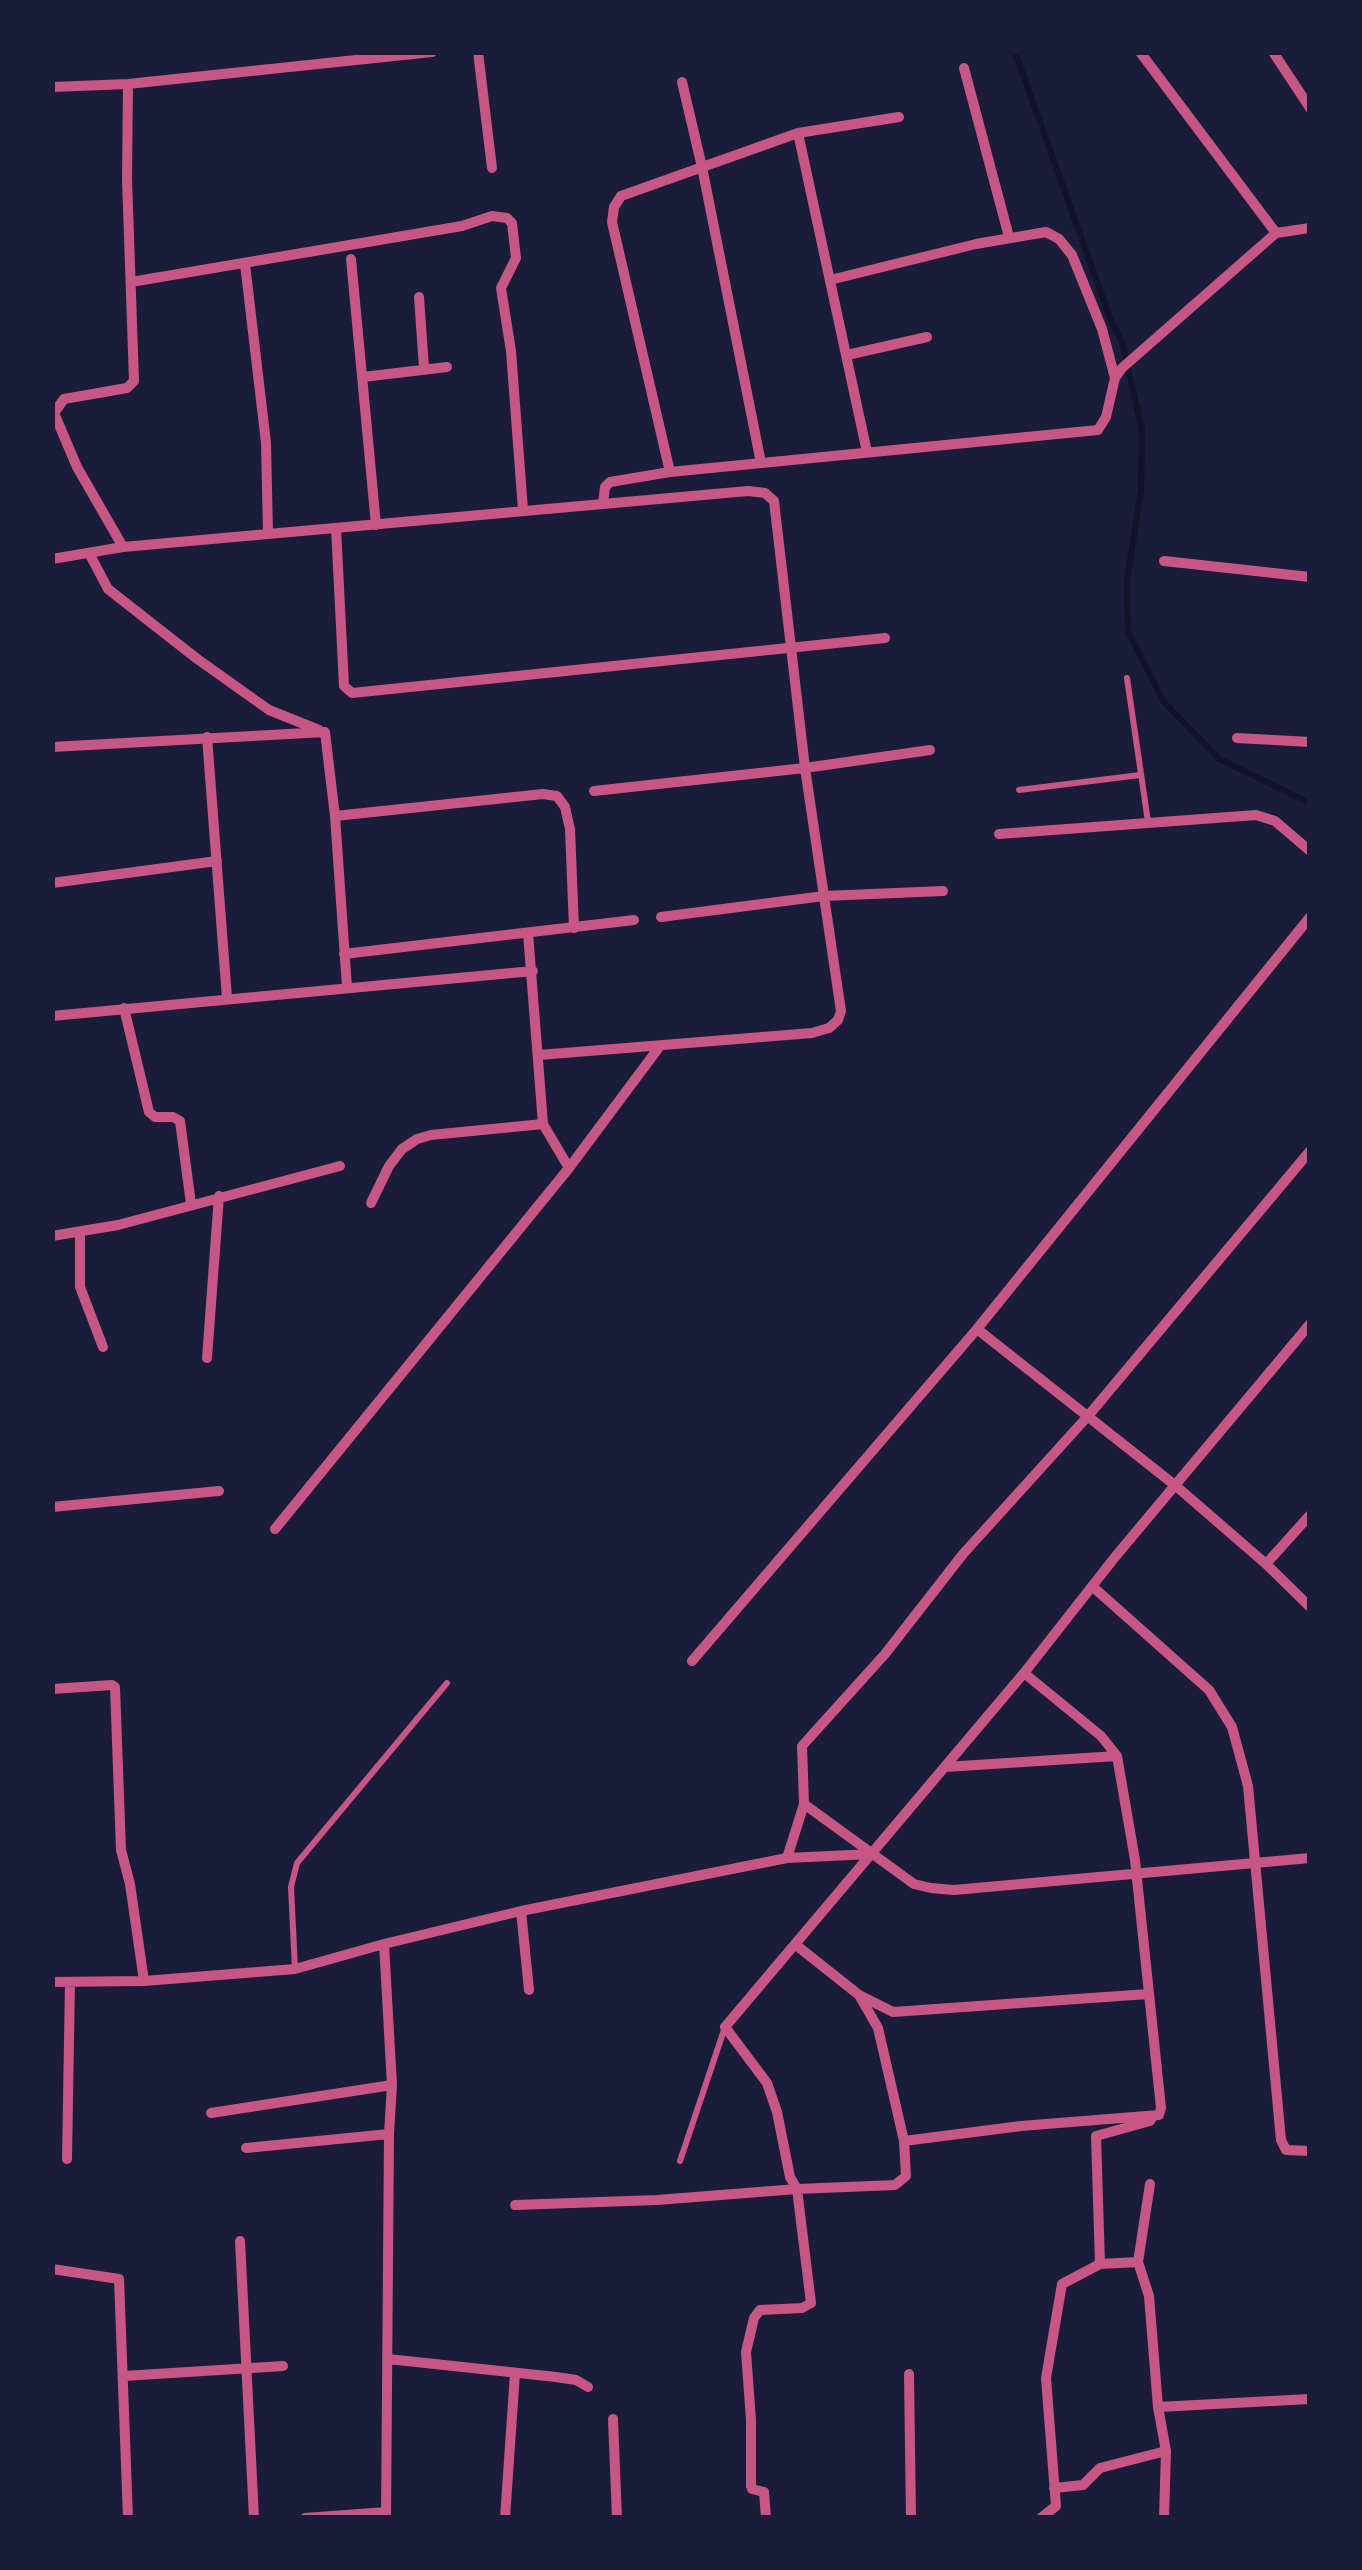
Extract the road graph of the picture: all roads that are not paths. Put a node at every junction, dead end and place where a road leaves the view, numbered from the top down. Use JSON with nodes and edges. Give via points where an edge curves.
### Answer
{"nodes":[{"id":1,"x":432,"y":52,"type":"edge"},
{"id":2,"x":478,"y":52,"type":"edge"},
{"id":3,"x":1140,"y":52,"type":"edge"},
{"id":4,"x":1273,"y":52,"type":"edge"},
{"id":5,"x":331,"y":57,"type":"edge"},
{"id":6,"x":964,"y":68,"type":"dead end"},
{"id":7,"x":682,"y":82,"type":"dead end"},
{"id":8,"x":128,"y":84,"type":"junction"},
{"id":9,"x":52,"y":86,"type":"edge"},
{"id":10,"x":1310,"y":108,"type":"edge"},
{"id":11,"x":899,"y":118,"type":"dead end"},
{"id":12,"x":798,"y":133,"type":"junction"},
{"id":13,"x":702,"y":166,"type":"junction"},
{"id":14,"x":492,"y":168,"type":"dead end"},
{"id":15,"x":1310,"y":228,"type":"edge"},
{"id":16,"x":1276,"y":233,"type":"junction"},
{"id":17,"x":1009,"y":237,"type":"junction"},
{"id":18,"x":352,"y":259,"type":"dead end"},
{"id":19,"x":244,"y":264,"type":"junction"},
{"id":20,"x":830,"y":280,"type":"junction"},
{"id":21,"x":130,"y":282,"type":"junction"},
{"id":22,"x":419,"y":297,"type":"dead end"},
{"id":23,"x":927,"y":338,"type":"dead end"},
{"id":24,"x":847,"y":355,"type":"junction"},
{"id":25,"x":447,"y":367,"type":"dead end"},
{"id":26,"x":424,"y":368,"type":"junction"},
{"id":27,"x":1118,"y":373,"type":"junction"},
{"id":28,"x":363,"y":376,"type":"junction"},
{"id":29,"x":867,"y":452,"type":"junction"},
{"id":30,"x":761,"y":463,"type":"junction"},
{"id":31,"x":670,"y":472,"type":"junction"},
{"id":32,"x":602,"y":504,"type":"junction"},
{"id":33,"x":524,"y":510,"type":"junction"},
{"id":34,"x":376,"y":525,"type":"junction"},
{"id":35,"x":336,"y":528,"type":"junction"},
{"id":36,"x":268,"y":533,"type":"junction"},
{"id":37,"x":123,"y":547,"type":"junction"},
{"id":38,"x":89,"y":553,"type":"junction"},
{"id":39,"x":52,"y":559,"type":"edge"},
{"id":40,"x":1164,"y":561,"type":"dead end"},
{"id":41,"x":1310,"y":576,"type":"edge"},
{"id":42,"x":885,"y":638,"type":"dead end"},
{"id":43,"x":793,"y":648,"type":"junction"},
{"id":44,"x":1128,"y":678,"type":"dead end"},
{"id":45,"x":324,"y":732,"type":"junction"},
{"id":46,"x":207,"y":738,"type":"junction"},
{"id":47,"x":1237,"y":738,"type":"dead end"},
{"id":48,"x":1310,"y":742,"type":"edge"},
{"id":49,"x":52,"y":747,"type":"edge"},
{"id":50,"x":930,"y":750,"type":"dead end"},
{"id":51,"x":805,"y":768,"type":"junction"},
{"id":52,"x":1140,"y":775,"type":"junction"},
{"id":53,"x":1019,"y":790,"type":"dead end"},
{"id":54,"x":594,"y":791,"type":"dead end"},
{"id":55,"x":334,"y":816,"type":"junction"},
{"id":56,"x":1148,"y":819,"type":"junction"},
{"id":57,"x":999,"y":834,"type":"dead end"},
{"id":58,"x":1310,"y":851,"type":"edge"},
{"id":59,"x":217,"y":861,"type":"junction"},
{"id":60,"x":52,"y":883,"type":"edge"},
{"id":61,"x":943,"y":891,"type":"dead end"},
{"id":62,"x":824,"y":896,"type":"junction"},
{"id":63,"x":661,"y":916,"type":"dead end"},
{"id":64,"x":1310,"y":917,"type":"edge"},
{"id":65,"x":634,"y":920,"type":"dead end"},
{"id":66,"x":574,"y":928,"type":"junction"},
{"id":67,"x":528,"y":933,"type":"junction"},
{"id":68,"x":344,"y":954,"type":"junction"},
{"id":69,"x":533,"y":971,"type":"junction"},
{"id":70,"x":346,"y":987,"type":"junction"},
{"id":71,"x":227,"y":998,"type":"junction"},
{"id":72,"x":124,"y":1008,"type":"junction"},
{"id":73,"x":52,"y":1016,"type":"edge"},
{"id":74,"x":660,"y":1046,"type":"junction"},
{"id":75,"x":539,"y":1054,"type":"junction"},
{"id":76,"x":543,"y":1124,"type":"junction"},
{"id":77,"x":1310,"y":1151,"type":"edge"},
{"id":78,"x":340,"y":1166,"type":"dead end"},
{"id":79,"x":569,"y":1168,"type":"junction"},
{"id":80,"x":219,"y":1196,"type":"junction"},
{"id":81,"x":371,"y":1203,"type":"dead end"},
{"id":82,"x":191,"y":1204,"type":"junction"},
{"id":83,"x":80,"y":1232,"type":"junction"},
{"id":84,"x":52,"y":1236,"type":"edge"},
{"id":85,"x":1310,"y":1324,"type":"edge"},
{"id":86,"x":977,"y":1329,"type":"junction"},
{"id":87,"x":103,"y":1346,"type":"dead end"},
{"id":88,"x":207,"y":1358,"type":"dead end"},
{"id":89,"x":1088,"y":1416,"type":"junction"},
{"id":90,"x":1176,"y":1486,"type":"junction"},
{"id":91,"x":219,"y":1492,"type":"dead end"},
{"id":92,"x":52,"y":1507,"type":"edge"},
{"id":93,"x":1310,"y":1515,"type":"edge"},
{"id":94,"x":276,"y":1529,"type":"dead end"},
{"id":95,"x":1266,"y":1564,"type":"junction"},
{"id":96,"x":1092,"y":1586,"type":"junction"},
{"id":97,"x":1310,"y":1607,"type":"edge"},
{"id":98,"x":692,"y":1660,"type":"dead end"},
{"id":99,"x":1024,"y":1674,"type":"junction"},
{"id":100,"x":447,"y":1682,"type":"dead end"},
{"id":101,"x":52,"y":1689,"type":"edge"},
{"id":102,"x":1117,"y":1756,"type":"junction"},
{"id":103,"x":945,"y":1768,"type":"junction"},
{"id":104,"x":804,"y":1804,"type":"junction"},
{"id":105,"x":873,"y":1854,"type":"junction"},
{"id":106,"x":788,"y":1858,"type":"junction"},
{"id":107,"x":1310,"y":1858,"type":"edge"},
{"id":108,"x":1256,"y":1864,"type":"junction"},
{"id":109,"x":1137,"y":1874,"type":"junction"},
{"id":110,"x":521,"y":1911,"type":"junction"},
{"id":111,"x":384,"y":1944,"type":"junction"},
{"id":112,"x":796,"y":1945,"type":"junction"},
{"id":113,"x":295,"y":1968,"type":"junction"},
{"id":114,"x":144,"y":1981,"type":"junction"},
{"id":115,"x":52,"y":1982,"type":"edge"},
{"id":116,"x":70,"y":1982,"type":"junction"},
{"id":117,"x":530,"y":1990,"type":"dead end"},
{"id":118,"x":1148,"y":1994,"type":"junction"},
{"id":119,"x":859,"y":1995,"type":"junction"},
{"id":120,"x":894,"y":2012,"type":"junction"},
{"id":121,"x":725,"y":2027,"type":"junction"},
{"id":122,"x":878,"y":2028,"type":"junction"},
{"id":123,"x":392,"y":2085,"type":"junction"},
{"id":124,"x":212,"y":2113,"type":"dead end"},
{"id":125,"x":1155,"y":2115,"type":"junction"},
{"id":126,"x":68,"y":2128,"type":"junction"},
{"id":127,"x":52,"y":2129,"type":"edge"},
{"id":128,"x":389,"y":2134,"type":"junction"},
{"id":129,"x":904,"y":2141,"type":"junction"},
{"id":130,"x":246,"y":2148,"type":"dead end"},
{"id":131,"x":1310,"y":2151,"type":"edge"},
{"id":132,"x":67,"y":2159,"type":"dead end"},
{"id":133,"x":680,"y":2160,"type":"dead end"},
{"id":134,"x":1150,"y":2184,"type":"dead end"},
{"id":135,"x":798,"y":2189,"type":"junction"},
{"id":136,"x":515,"y":2205,"type":"dead end"},
{"id":137,"x":240,"y":2241,"type":"dead end"},
{"id":138,"x":1138,"y":2262,"type":"junction"},
{"id":139,"x":1100,"y":2264,"type":"junction"},
{"id":140,"x":52,"y":2269,"type":"edge"},
{"id":141,"x":388,"y":2359,"type":"junction"},
{"id":142,"x":283,"y":2366,"type":"dead end"},
{"id":143,"x":248,"y":2368,"type":"junction"},
{"id":144,"x":514,"y":2373,"type":"junction"},
{"id":145,"x":908,"y":2374,"type":"dead end"},
{"id":146,"x":124,"y":2376,"type":"junction"},
{"id":147,"x":588,"y":2387,"type":"dead end"},
{"id":148,"x":1310,"y":2399,"type":"edge"},
{"id":149,"x":1158,"y":2408,"type":"junction"},
{"id":150,"x":612,"y":2418,"type":"dead end"},
{"id":151,"x":1166,"y":2450,"type":"junction"},
{"id":152,"x":1054,"y":2488,"type":"junction"},
{"id":153,"x":386,"y":2515,"type":"edge"},
{"id":154,"x":128,"y":2518,"type":"edge"},
{"id":155,"x":254,"y":2518,"type":"edge"},
{"id":156,"x":305,"y":2518,"type":"edge"},
{"id":157,"x":505,"y":2518,"type":"edge"},
{"id":158,"x":617,"y":2518,"type":"edge"},
{"id":159,"x":766,"y":2518,"type":"edge"},
{"id":160,"x":911,"y":2518,"type":"edge"},
{"id":161,"x":1042,"y":2518,"type":"edge"},
{"id":162,"x":1164,"y":2518,"type":"edge"}],
"edges":[{"from":1,"to":5,"type":"street"},
{"from":2,"to":14,"type":"street"},
{"from":3,"to":16,"type":"street"},
{"from":4,"to":10,"type":"street"},
{"from":5,"to":8,"type":"street"},
{"from":6,"to":17,"type":"street"},
{"from":7,"to":13,"type":"street"},
{"from":8,"to":9,"type":"street"},
{"from":8,"to":21,"type":"street"},
{"from":11,"to":12,"type":"street"},
{"from":12,"to":13,"type":"street"},
{"from":12,"to":20,"type":"street"},
{"from":13,"to":30,"type":"street"},
{"from":13,"to":31,"type":"street","via":[[621,196],[612,222]]},
{"from":15,"to":16,"type":"street"},
{"from":16,"to":27,"type":"street"},
{"from":17,"to":20,"type":"street"},
{"from":17,"to":27,"type":"street","via":[[1046,232],[1072,255]]},
{"from":18,"to":28,"type":"street"},
{"from":19,"to":21,"type":"street"},
{"from":19,"to":33,"type":"street","via":[[492,216],[512,223],[516,258],[502,288]]},
{"from":19,"to":36,"type":"street","via":[[266,443]]},
{"from":20,"to":24,"type":"street"},
{"from":21,"to":37,"type":"street","via":[[134,382],[64,399],[54,413]]},
{"from":22,"to":26,"type":"street"},
{"from":23,"to":24,"type":"street"},
{"from":24,"to":29,"type":"street"},
{"from":25,"to":26,"type":"street"},
{"from":26,"to":28,"type":"street"},
{"from":27,"to":29,"type":"street","via":[[1098,430]]},
{"from":28,"to":34,"type":"street"},
{"from":29,"to":30,"type":"street"},
{"from":30,"to":31,"type":"street"},
{"from":31,"to":32,"type":"street","via":[[610,482]]},
{"from":32,"to":33,"type":"street"},
{"from":32,"to":43,"type":"street","via":[[765,493],[774,502]]},
{"from":33,"to":34,"type":"street"},
{"from":34,"to":35,"type":"street"},
{"from":35,"to":36,"type":"street"},
{"from":35,"to":43,"type":"street","via":[[344,686],[352,693]]},
{"from":36,"to":37,"type":"street"},
{"from":37,"to":38,"type":"street"},
{"from":38,"to":39,"type":"street"},
{"from":38,"to":45,"type":"street","via":[[108,589],[196,658],[269,710]]},
{"from":40,"to":41,"type":"street"},
{"from":42,"to":43,"type":"street"},
{"from":43,"to":51,"type":"street"},
{"from":44,"to":52,"type":"lane"},
{"from":45,"to":46,"type":"street"},
{"from":45,"to":55,"type":"street"},
{"from":46,"to":49,"type":"street"},
{"from":46,"to":59,"type":"street"},
{"from":47,"to":48,"type":"street"},
{"from":50,"to":51,"type":"street"},
{"from":51,"to":54,"type":"street"},
{"from":51,"to":62,"type":"street"},
{"from":52,"to":53,"type":"lane"},
{"from":52,"to":56,"type":"lane"},
{"from":55,"to":66,"type":"street","via":[[557,796],[568,815]]},
{"from":55,"to":68,"type":"street"},
{"from":56,"to":57,"type":"street"},
{"from":56,"to":58,"type":"street","via":[[1256,815],[1275,821]]},
{"from":59,"to":60,"type":"street"},
{"from":59,"to":71,"type":"street"},
{"from":61,"to":62,"type":"street"},
{"from":62,"to":63,"type":"street"},
{"from":62,"to":74,"type":"street","via":[[841,1010],[830,1028]]},
{"from":64,"to":86,"type":"street"},
{"from":65,"to":66,"type":"street"},
{"from":66,"to":67,"type":"street"},
{"from":67,"to":68,"type":"street"},
{"from":67,"to":69,"type":"street"},
{"from":68,"to":70,"type":"street"},
{"from":69,"to":70,"type":"street"},
{"from":69,"to":75,"type":"street"},
{"from":70,"to":71,"type":"street"},
{"from":71,"to":72,"type":"street"},
{"from":72,"to":73,"type":"street"},
{"from":72,"to":82,"type":"street","via":[[150,1112],[180,1121]]},
{"from":74,"to":75,"type":"street"},
{"from":74,"to":79,"type":"street"},
{"from":75,"to":76,"type":"street"},
{"from":76,"to":79,"type":"street"},
{"from":76,"to":81,"type":"street","via":[[416,1140],[389,1166]]},
{"from":77,"to":89,"type":"street"},
{"from":78,"to":80,"type":"street"},
{"from":79,"to":94,"type":"street"},
{"from":80,"to":82,"type":"street"},
{"from":80,"to":88,"type":"street"},
{"from":82,"to":83,"type":"street"},
{"from":83,"to":84,"type":"street"},
{"from":83,"to":87,"type":"street","via":[[80,1287]]},
{"from":85,"to":90,"type":"street"},
{"from":86,"to":89,"type":"street"},
{"from":86,"to":98,"type":"street"},
{"from":89,"to":90,"type":"street"},
{"from":89,"to":104,"type":"street","via":[[802,1746]]},
{"from":90,"to":95,"type":"street"},
{"from":90,"to":96,"type":"street"},
{"from":91,"to":92,"type":"street"},
{"from":93,"to":95,"type":"street"},
{"from":95,"to":97,"type":"street"},
{"from":96,"to":99,"type":"street"},
{"from":96,"to":108,"type":"street","via":[[1209,1690],[1232,1727],[1248,1786]]},
{"from":99,"to":102,"type":"street"},
{"from":99,"to":103,"type":"street"},
{"from":100,"to":113,"type":"lane","via":[[297,1863],[291,1888]]},
{"from":101,"to":114,"type":"street","via":[[115,1688],[121,1850]]},
{"from":102,"to":103,"type":"street"},
{"from":102,"to":109,"type":"street"},
{"from":103,"to":105,"type":"street"},
{"from":104,"to":105,"type":"street"},
{"from":104,"to":106,"type":"street"},
{"from":105,"to":106,"type":"street"},
{"from":105,"to":109,"type":"street","via":[[914,1884],[954,1890]]},
{"from":105,"to":112,"type":"street"},
{"from":106,"to":110,"type":"street"},
{"from":107,"to":108,"type":"street"},
{"from":108,"to":109,"type":"street"},
{"from":108,"to":131,"type":"street","via":[[1282,2140],[1286,2150]]},
{"from":109,"to":118,"type":"street"},
{"from":110,"to":111,"type":"street"},
{"from":110,"to":117,"type":"street"},
{"from":111,"to":113,"type":"street"},
{"from":111,"to":123,"type":"street"},
{"from":112,"to":119,"type":"street"},
{"from":112,"to":121,"type":"street"},
{"from":113,"to":114,"type":"street"},
{"from":114,"to":116,"type":"street"},
{"from":115,"to":116,"type":"street"},
{"from":116,"to":126,"type":"street"},
{"from":118,"to":120,"type":"street"},
{"from":118,"to":125,"type":"street","via":[[1162,2102]]},
{"from":119,"to":120,"type":"street"},
{"from":119,"to":122,"type":"street"},
{"from":120,"to":122,"type":"street"},
{"from":121,"to":133,"type":"lane"},
{"from":121,"to":135,"type":"street","via":[[767,2083]]},
{"from":122,"to":129,"type":"street"},
{"from":123,"to":124,"type":"street"},
{"from":123,"to":128,"type":"street"},
{"from":125,"to":129,"type":"street"},
{"from":125,"to":139,"type":"street","via":[[1096,2136]]},
{"from":126,"to":127,"type":"street"},
{"from":126,"to":132,"type":"street"},
{"from":128,"to":130,"type":"street"},
{"from":128,"to":141,"type":"street"},
{"from":129,"to":135,"type":"street","via":[[908,2168],[896,2185]]},
{"from":134,"to":138,"type":"street"},
{"from":135,"to":136,"type":"street"},
{"from":135,"to":159,"type":"street","via":[[810,2303],[760,2310],[746,2352],[750,2486],[764,2492]]},
{"from":137,"to":143,"type":"street"},
{"from":138,"to":139,"type":"street"},
{"from":138,"to":149,"type":"street","via":[[1149,2296]]},
{"from":139,"to":152,"type":"street","via":[[1060,2288],[1046,2378]]},
{"from":140,"to":146,"type":"street","via":[[119,2278]]},
{"from":141,"to":144,"type":"street"},
{"from":141,"to":153,"type":"street"},
{"from":142,"to":143,"type":"street"},
{"from":143,"to":146,"type":"street"},
{"from":143,"to":155,"type":"street"},
{"from":144,"to":147,"type":"street"},
{"from":144,"to":157,"type":"street"},
{"from":145,"to":160,"type":"street"},
{"from":146,"to":154,"type":"street"},
{"from":148,"to":149,"type":"street"},
{"from":149,"to":151,"type":"street"},
{"from":150,"to":158,"type":"street"},
{"from":151,"to":152,"type":"street","via":[[1100,2468],[1083,2485]]},
{"from":151,"to":162,"type":"street"},
{"from":152,"to":161,"type":"street","via":[[1056,2506]]},
{"from":153,"to":156,"type":"street"}]}
